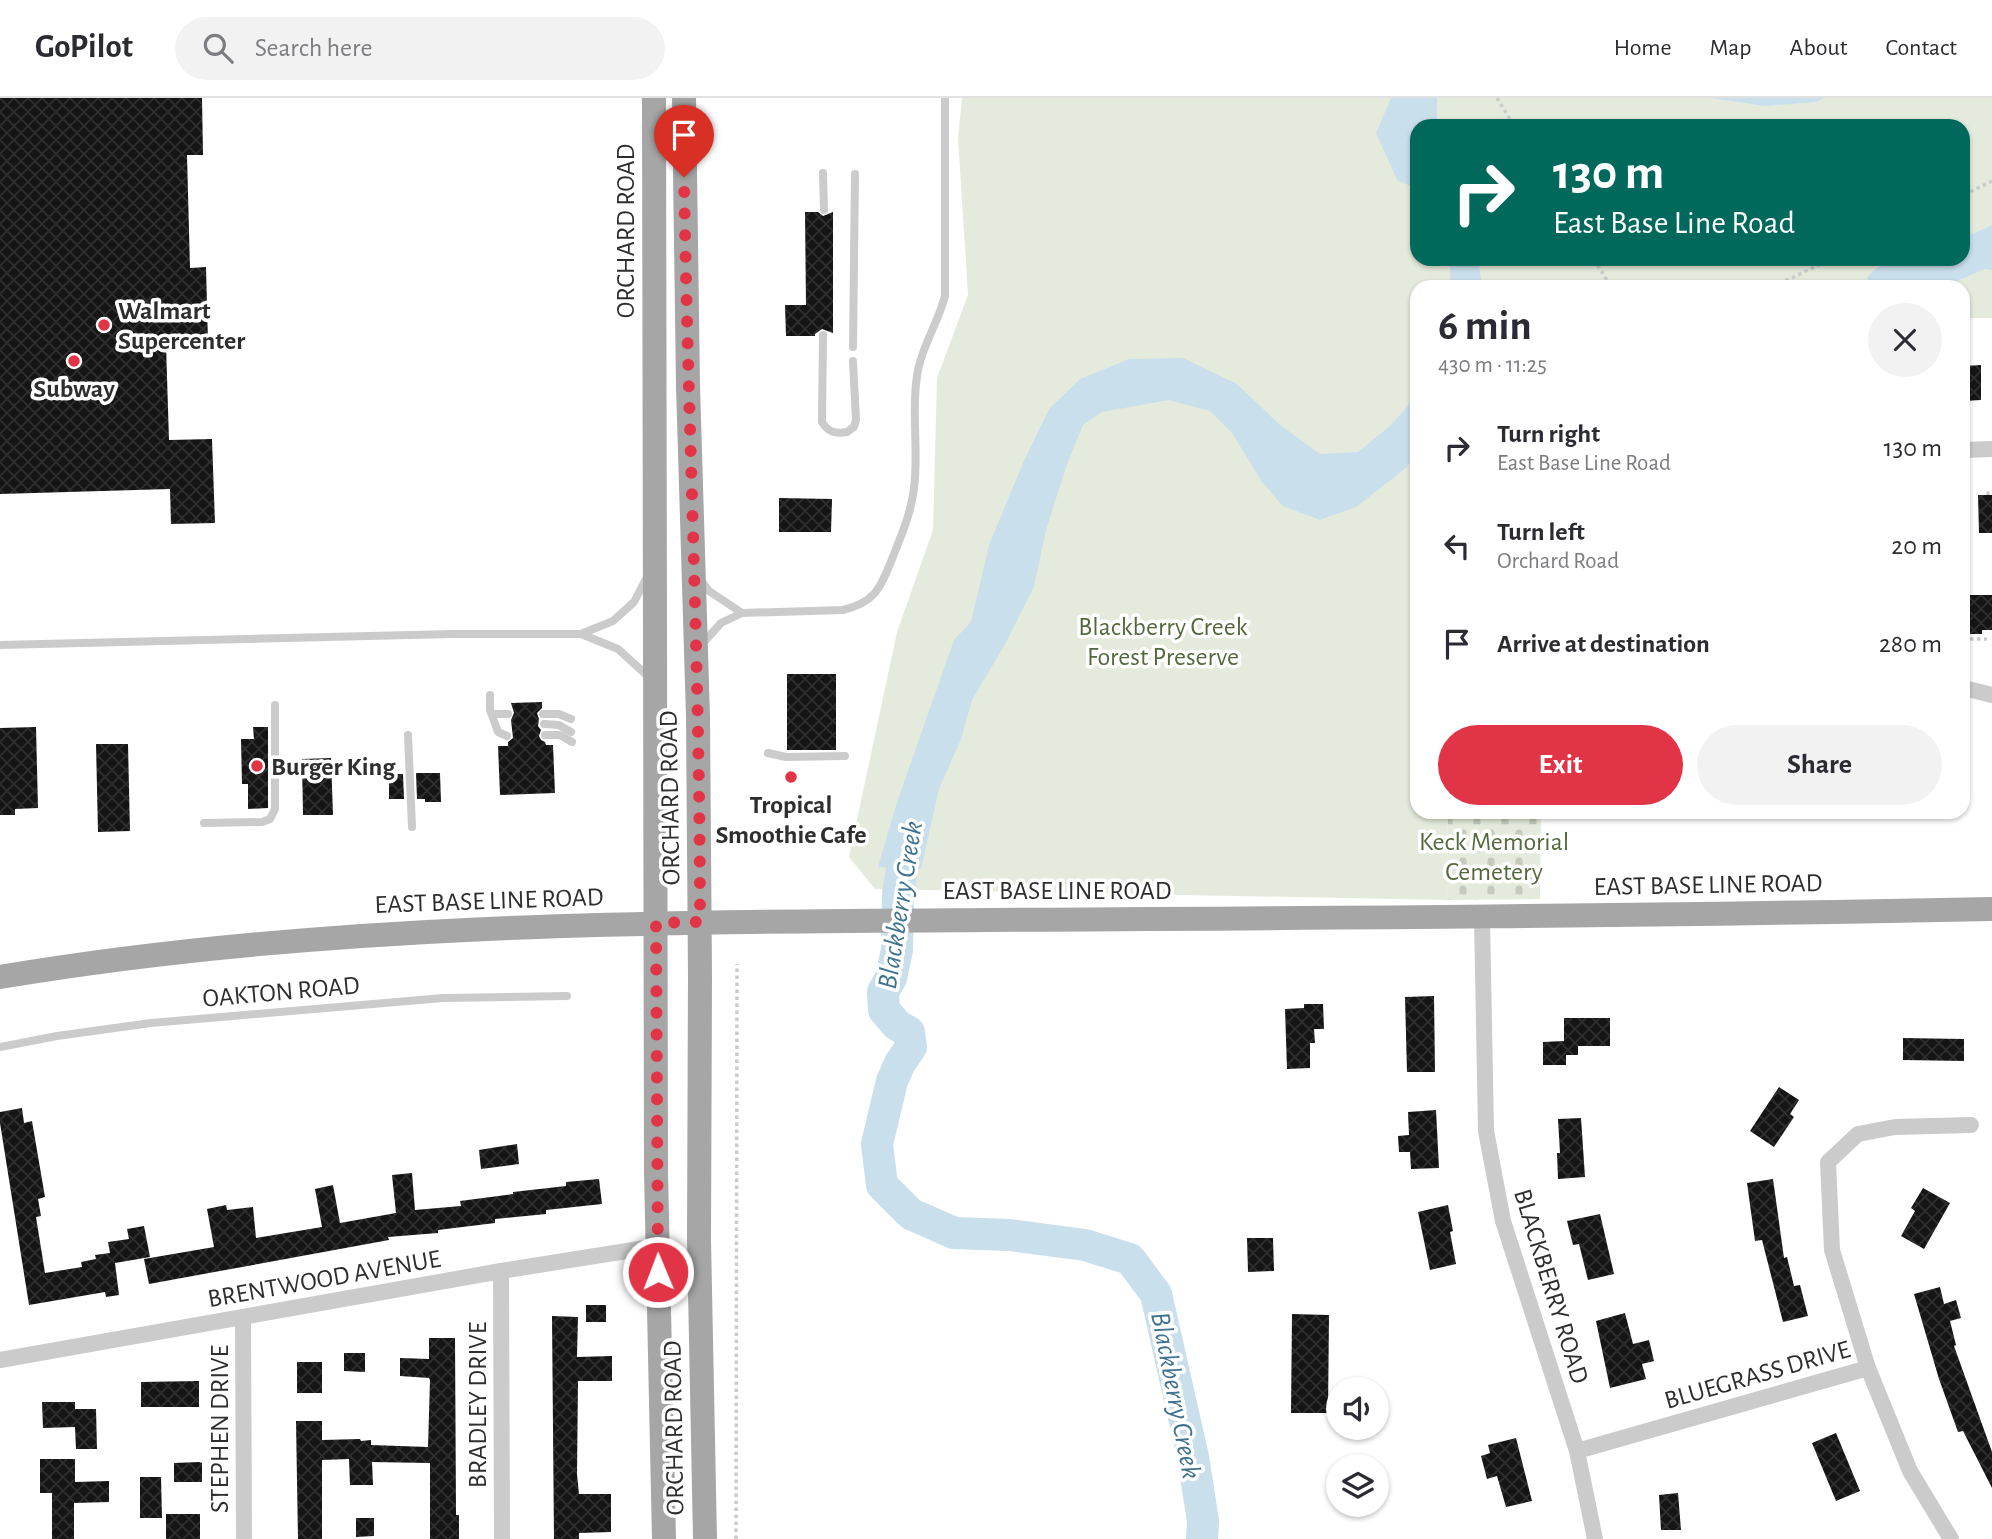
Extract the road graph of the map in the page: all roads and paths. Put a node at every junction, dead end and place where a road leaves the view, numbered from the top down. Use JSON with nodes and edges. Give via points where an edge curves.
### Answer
{"nodes":[{"id":1,"x":654,"y":98,"type":"edge"},
{"id":2,"x":684,"y":98,"type":"edge"},
{"id":3,"x":945,"y":98,"type":"edge"},
{"id":4,"x":1497,"y":98,"type":"edge"},
{"id":5,"x":1510,"y":119,"type":"edge"},
{"id":6,"x":823,"y":173,"type":"dead end"},
{"id":7,"x":855,"y":174,"type":"dead end"},
{"id":8,"x":1992,"y":181,"type":"edge"},
{"id":9,"x":1970,"y":192,"type":"edge"},
{"id":10,"x":824,"y":210,"type":"dead end"},
{"id":11,"x":1816,"y":266,"type":"edge"},
{"id":12,"x":1788,"y":280,"type":"edge"},
{"id":13,"x":823,"y":335,"type":"dead end"},
{"id":14,"x":853,"y":347,"type":"dead end"},
{"id":15,"x":853,"y":361,"type":"dead end"},
{"id":16,"x":1992,"y":449,"type":"edge"},
{"id":17,"x":1970,"y":450,"type":"edge"},
{"id":18,"x":656,"y":560,"type":"junction"},
{"id":19,"x":694,"y":563,"type":"junction"},
{"id":20,"x":742,"y":613,"type":"junction"},
{"id":21,"x":581,"y":634,"type":"junction"},
{"id":22,"x":1970,"y":639,"type":"edge"},
{"id":23,"x":1987,"y":639,"type":"dead end"},
{"id":24,"x":0,"y":645,"type":"edge"},
{"id":25,"x":696,"y":652,"type":"junction"},
{"id":26,"x":656,"y":684,"type":"junction"},
{"id":27,"x":1970,"y":690,"type":"edge"},
{"id":28,"x":490,"y":695,"type":"dead end"},
{"id":29,"x":1992,"y":695,"type":"edge"},
{"id":30,"x":275,"y":705,"type":"dead end"},
{"id":31,"x":508,"y":714,"type":"dead end"},
{"id":32,"x":543,"y":714,"type":"dead end"},
{"id":33,"x":492,"y":715,"type":"junction"},
{"id":34,"x":571,"y":719,"type":"dead end"},
{"id":35,"x":544,"y":724,"type":"dead end"},
{"id":36,"x":507,"y":731,"type":"dead end"},
{"id":37,"x":571,"y":732,"type":"dead end"},
{"id":38,"x":408,"y":735,"type":"dead end"},
{"id":39,"x":545,"y":735,"type":"dead end"},
{"id":40,"x":572,"y":742,"type":"dead end"},
{"id":41,"x":768,"y":753,"type":"dead end"},
{"id":42,"x":845,"y":757,"type":"dead end"},
{"id":43,"x":204,"y":823,"type":"dead end"},
{"id":44,"x":412,"y":827,"type":"dead end"},
{"id":45,"x":1992,"y":909,"type":"edge"},
{"id":46,"x":1482,"y":918,"type":"junction"},
{"id":47,"x":700,"y":922,"type":"junction"},
{"id":48,"x":656,"y":923,"type":"junction"},
{"id":49,"x":737,"y":964,"type":"dead end"},
{"id":50,"x":0,"y":977,"type":"edge"},
{"id":51,"x":567,"y":996,"type":"dead end"},
{"id":52,"x":0,"y":1047,"type":"edge"},
{"id":53,"x":1971,"y":1125,"type":"dead end"},
{"id":54,"x":658,"y":1246,"type":"junction"},
{"id":55,"x":501,"y":1271,"type":"junction"},
{"id":56,"x":243,"y":1318,"type":"junction"},
{"id":57,"x":0,"y":1360,"type":"edge"},
{"id":58,"x":1868,"y":1368,"type":"junction"},
{"id":59,"x":1577,"y":1451,"type":"junction"},
{"id":60,"x":244,"y":1539,"type":"edge"},
{"id":61,"x":502,"y":1539,"type":"edge"},
{"id":62,"x":664,"y":1539,"type":"edge"},
{"id":63,"x":705,"y":1539,"type":"edge"},
{"id":64,"x":736,"y":1539,"type":"edge"},
{"id":65,"x":1595,"y":1539,"type":"edge"},
{"id":66,"x":1951,"y":1539,"type":"edge"}],
"edges":[{"from":1,"to":18,"type":"main road","name":"ORCHARD ROAD"},
{"from":2,"to":19,"type":"main road","name":"ORCHARD ROAD"},
{"from":3,"to":20,"type":"lane","via":[[945,296],[917,374],[915,486],[904,530],[880,587],[858,606]]},
{"from":4,"to":5,"type":"path"},
{"from":6,"to":10,"type":"lane"},
{"from":7,"to":14,"type":"lane"},
{"from":8,"to":9,"type":"path"},
{"from":11,"to":12,"type":"path"},
{"from":13,"to":15,"type":"lane","via":[[822,422],[832,432],[854,427]]},
{"from":16,"to":17,"type":"street"},
{"from":18,"to":21,"type":"lane","via":[[634,602],[613,621]]},
{"from":18,"to":26,"type":"main road","name":"ORCHARD ROAD"},
{"from":19,"to":20,"type":"lane","via":[[709,591]]},
{"from":19,"to":25,"type":"main road","name":"ORCHARD ROAD"},
{"from":20,"to":25,"type":"lane","via":[[710,632]]},
{"from":21,"to":24,"type":"lane"},
{"from":21,"to":26,"type":"lane","via":[[618,649]]},
{"from":22,"to":23,"type":"path"},
{"from":25,"to":47,"type":"main road","name":"ORCHARD ROAD"},
{"from":26,"to":48,"type":"main road","name":"ORCHARD ROAD"},
{"from":27,"to":29,"type":"street"},
{"from":28,"to":33,"type":"lane"},
{"from":30,"to":43,"type":"lane","via":[[275,809],[270,819]]},
{"from":31,"to":33,"type":"lane"},
{"from":32,"to":34,"type":"lane"},
{"from":33,"to":36,"type":"lane","via":[[498,732]]},
{"from":35,"to":37,"type":"lane","via":[[559,724]]},
{"from":38,"to":44,"type":"lane"},
{"from":39,"to":40,"type":"lane","via":[[561,735]]},
{"from":41,"to":42,"type":"lane"},
{"from":45,"to":46,"type":"main road","name":"EAST BASE LINE ROAD"},
{"from":46,"to":47,"type":"main road","name":"EAST BASE LINE ROAD"},
{"from":46,"to":59,"type":"street","name":"BLACKBERRY ROAD","via":[[1486,1131],[1503,1220]]},
{"from":47,"to":48,"type":"main road","name":"EAST BASE LINE ROAD"},
{"from":47,"to":63,"type":"main road","name":"ORCHARD ROAD","via":[[699,1240]]},
{"from":48,"to":50,"type":"main road","name":"EAST BASE LINE ROAD","via":[[362,935],[205,948]]},
{"from":48,"to":54,"type":"main road","name":"ORCHARD ROAD"},
{"from":49,"to":64,"type":"path"},
{"from":51,"to":52,"type":"lane","name":"OAKTON ROAD","via":[[443,998],[151,1023]]},
{"from":53,"to":58,"type":"street","name":"BLUEGRASS DRIVE","via":[[1858,1133],[1828,1162],[1832,1250]]},
{"from":54,"to":55,"type":"street","name":"BRENTWOOD AVENUE"},
{"from":54,"to":62,"type":"main road","name":"ORCHARD ROAD"},
{"from":55,"to":56,"type":"street","name":"BRENTWOOD AVENUE"},
{"from":55,"to":61,"type":"street","name":"BRADLEY DRIVE"},
{"from":56,"to":57,"type":"street","name":"BRENTWOOD AVENUE"},
{"from":56,"to":60,"type":"street","name":"STEPHEN DRIVE"},
{"from":58,"to":59,"type":"street","name":"BLUEGRASS DRIVE"},
{"from":58,"to":66,"type":"street","via":[[1910,1472]]},
{"from":59,"to":65,"type":"street","name":"BLACKBERRY ROAD"}]}
